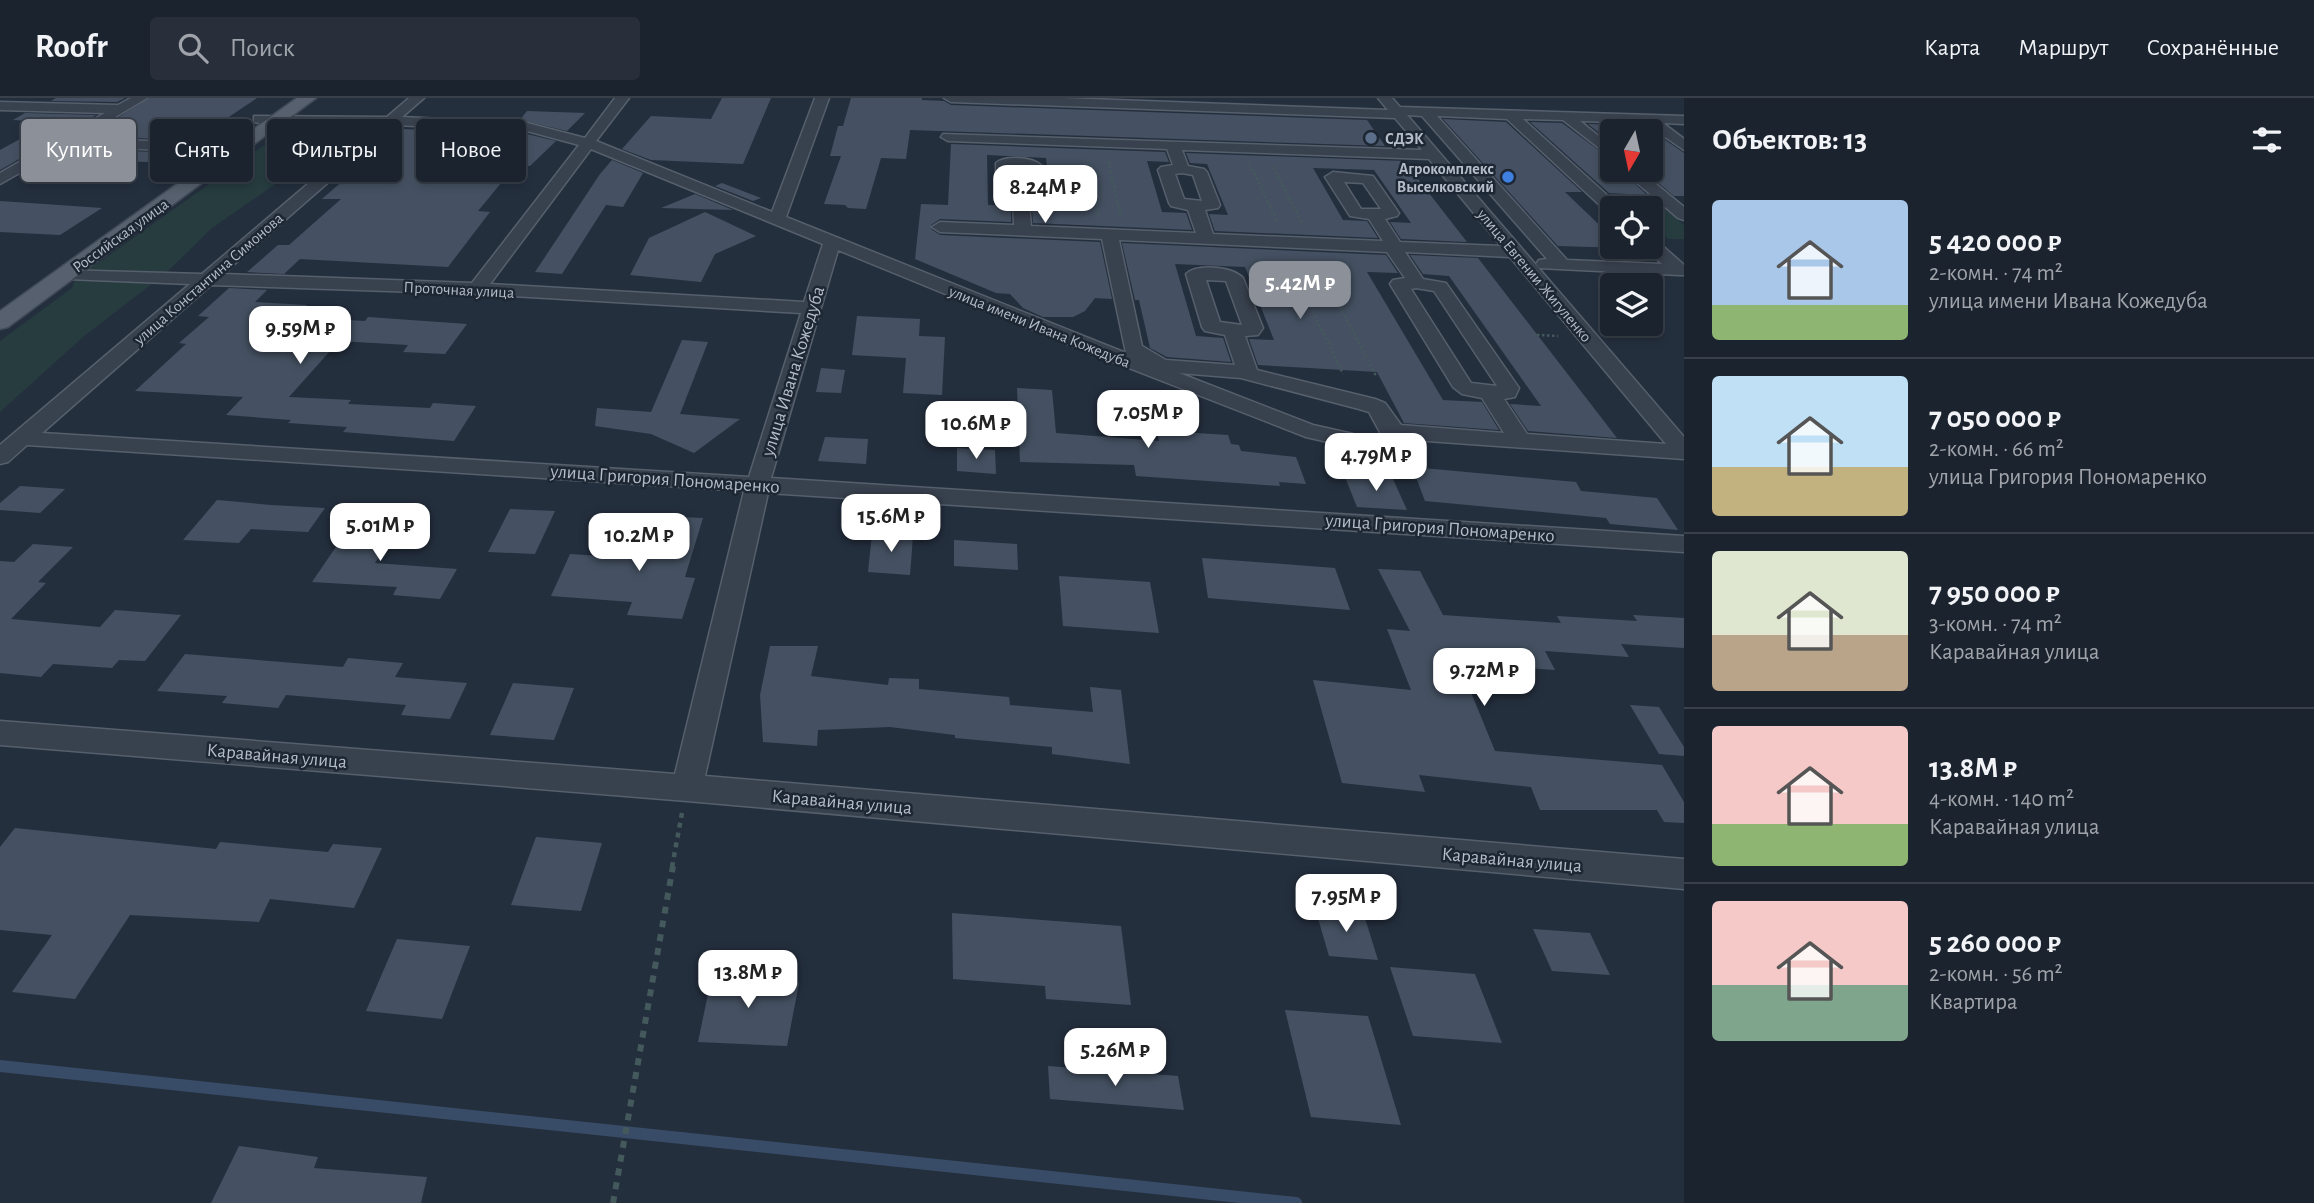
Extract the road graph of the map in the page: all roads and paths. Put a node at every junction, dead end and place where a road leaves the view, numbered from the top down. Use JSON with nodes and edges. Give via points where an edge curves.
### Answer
{"nodes":[{"id":1,"x":140,"y":98,"type":"edge"},
{"id":2,"x":288,"y":98,"type":"edge"},
{"id":3,"x":307,"y":98,"type":"edge"},
{"id":4,"x":417,"y":98,"type":"edge"},
{"id":5,"x":622,"y":98,"type":"edge"},
{"id":6,"x":822,"y":98,"type":"edge"},
{"id":7,"x":951,"y":98,"type":"edge"},
{"id":8,"x":1385,"y":98,"type":"edge"},
{"id":9,"x":1428,"y":105,"type":"edge"},
{"id":10,"x":0,"y":106,"type":"edge"},
{"id":11,"x":1684,"y":106,"type":"edge"},
{"id":12,"x":121,"y":109,"type":"junction"},
{"id":13,"x":344,"y":110,"type":"dead end"},
{"id":14,"x":1397,"y":113,"type":"junction"},
{"id":15,"x":1567,"y":117,"type":"junction"},
{"id":16,"x":1517,"y":118,"type":"junction"},
{"id":17,"x":104,"y":119,"type":"edge"},
{"id":18,"x":268,"y":119,"type":"edge"},
{"id":19,"x":269,"y":119,"type":"edge"},
{"id":20,"x":333,"y":119,"type":"edge"},
{"id":21,"x":391,"y":119,"type":"edge"},
{"id":22,"x":1648,"y":119,"type":"edge"},
{"id":23,"x":1663,"y":119,"type":"edge"},
{"id":24,"x":267,"y":120,"type":"edge"},
{"id":25,"x":1684,"y":120,"type":"edge"},
{"id":26,"x":402,"y":122,"type":"edge"},
{"id":27,"x":253,"y":130,"type":"edge"},
{"id":28,"x":1663,"y":130,"type":"edge"},
{"id":29,"x":1328,"y":132,"type":"junction"},
{"id":30,"x":947,"y":137,"type":"dead end"},
{"id":31,"x":1017,"y":139,"type":"junction"},
{"id":32,"x":1084,"y":142,"type":"junction"},
{"id":33,"x":1104,"y":142,"type":"junction"},
{"id":34,"x":588,"y":143,"type":"junction"},
{"id":35,"x":1600,"y":144,"type":"edge"},
{"id":36,"x":1173,"y":145,"type":"junction"},
{"id":37,"x":1684,"y":146,"type":"edge"},
{"id":38,"x":1242,"y":148,"type":"junction"},
{"id":39,"x":1263,"y":148,"type":"junction"},
{"id":40,"x":1433,"y":155,"type":"junction"},
{"id":41,"x":13,"y":157,"type":"dead end"},
{"id":42,"x":21,"y":157,"type":"edge"},
{"id":43,"x":1018,"y":163,"type":"junction"},
{"id":44,"x":21,"y":167,"type":"edge"},
{"id":45,"x":1182,"y":169,"type":"junction"},
{"id":46,"x":1349,"y":176,"type":"junction"},
{"id":47,"x":0,"y":178,"type":"edge"},
{"id":48,"x":179,"y":182,"type":"edge"},
{"id":49,"x":185,"y":182,"type":"edge"},
{"id":50,"x":319,"y":182,"type":"edge"},
{"id":51,"x":1644,"y":182,"type":"edge"},
{"id":52,"x":1600,"y":197,"type":"edge"},
{"id":53,"x":1021,"y":200,"type":"junction"},
{"id":54,"x":1195,"y":206,"type":"junction"},
{"id":55,"x":1374,"y":215,"type":"junction"},
{"id":56,"x":1684,"y":215,"type":"edge"},
{"id":57,"x":777,"y":219,"type":"junction"},
{"id":58,"x":940,"y":227,"type":"dead end"},
{"id":59,"x":1023,"y":231,"type":"junction"},
{"id":60,"x":1112,"y":235,"type":"junction"},
{"id":61,"x":1204,"y":239,"type":"junction"},
{"id":62,"x":832,"y":242,"type":"junction"},
{"id":63,"x":1284,"y":242,"type":"junction"},
{"id":64,"x":1310,"y":243,"type":"junction"},
{"id":65,"x":1394,"y":247,"type":"junction"},
{"id":66,"x":1663,"y":255,"type":"edge"},
{"id":67,"x":1520,"y":258,"type":"junction"},
{"id":68,"x":1562,"y":265,"type":"junction"},
{"id":69,"x":1681,"y":270,"type":"edge"},
{"id":70,"x":67,"y":274,"type":"junction"},
{"id":71,"x":1213,"y":274,"type":"junction"},
{"id":72,"x":209,"y":277,"type":"junction"},
{"id":73,"x":1416,"y":283,"type":"junction"},
{"id":74,"x":477,"y":289,"type":"junction"},
{"id":75,"x":1305,"y":295,"type":"junction"},
{"id":76,"x":1335,"y":296,"type":"junction"},
{"id":77,"x":1309,"y":302,"type":"junction"},
{"id":78,"x":0,"y":303,"type":"edge"},
{"id":79,"x":1339,"y":304,"type":"junction"},
{"id":80,"x":810,"y":308,"type":"junction"},
{"id":81,"x":0,"y":323,"type":"edge"},
{"id":82,"x":1233,"y":330,"type":"junction"},
{"id":83,"x":1248,"y":374,"type":"junction"},
{"id":84,"x":1343,"y":374,"type":"dead end"},
{"id":85,"x":1376,"y":376,"type":"dead end"},
{"id":86,"x":1489,"y":392,"type":"junction"},
{"id":87,"x":22,"y":438,"type":"junction"},
{"id":88,"x":1345,"y":439,"type":"dead end"},
{"id":89,"x":1520,"y":440,"type":"junction"},
{"id":90,"x":1684,"y":451,"type":"edge"},
{"id":91,"x":0,"y":457,"type":"edge"},
{"id":92,"x":758,"y":484,"type":"junction"},
{"id":93,"x":1684,"y":544,"type":"edge"},
{"id":94,"x":0,"y":733,"type":"edge"},
{"id":95,"x":687,"y":788,"type":"junction"},
{"id":96,"x":1684,"y":874,"type":"edge"},
{"id":97,"x":612,"y":1203,"type":"edge"}],
"edges":[{"from":1,"to":12,"type":"street"},
{"from":2,"to":18,"type":"main road","name":"Российская улица"},
{"from":3,"to":19,"type":"main road","name":"Российская улица"},
{"from":4,"to":21,"type":"street","name":"улица Константина Симонова"},
{"from":5,"to":34,"type":"street"},
{"from":6,"to":57,"type":"street"},
{"from":7,"to":29,"type":"street","via":[[1001,116]]},
{"from":8,"to":14,"type":"street","name":"улица Евгении Жигуленко"},
{"from":9,"to":11,"type":"street"},
{"from":9,"to":14,"type":"street"},
{"from":9,"to":16,"type":"street"},
{"from":9,"to":68,"type":"street"},
{"from":10,"to":12,"type":"street"},
{"from":12,"to":17,"type":"street"},
{"from":13,"to":20,"type":"street"},
{"from":14,"to":29,"type":"street"},
{"from":14,"to":40,"type":"street","name":"улица Евгении Жигуленко"},
{"from":15,"to":16,"type":"street"},
{"from":15,"to":22,"type":"street"},
{"from":15,"to":35,"type":"street"},
{"from":16,"to":52,"type":"street"},
{"from":23,"to":25,"type":"street"},
{"from":24,"to":27,"type":"main road","name":"Российская улица"},
{"from":26,"to":34,"type":"street","name":"улица имени Ивана Кожедуба","via":[[527,127]]},
{"from":28,"to":37,"type":"street"},
{"from":29,"to":39,"type":"street"},
{"from":29,"to":40,"type":"street"},
{"from":29,"to":46,"type":"street"},
{"from":30,"to":31,"type":"street"},
{"from":31,"to":32,"type":"street"},
{"from":31,"to":43,"type":"street"},
{"from":32,"to":33,"type":"street"},
{"from":32,"to":60,"type":"path"},
{"from":33,"to":36,"type":"street"},
{"from":33,"to":60,"type":"path"},
{"from":34,"to":57,"type":"street","name":"улица имени Ивана Кожедуба"},
{"from":34,"to":74,"type":"street"},
{"from":36,"to":38,"type":"street"},
{"from":36,"to":45,"type":"street"},
{"from":38,"to":39,"type":"street"},
{"from":38,"to":63,"type":"path"},
{"from":39,"to":64,"type":"path"},
{"from":40,"to":67,"type":"street","name":"улица Евгении Жигуленко"},
{"from":41,"to":42,"type":"street"},
{"from":43,"to":53,"type":"street","via":[[1034,164],[1037,198]]},
{"from":43,"to":53,"type":"street","via":[[1002,164],[1003,197]]},
{"from":44,"to":47,"type":"street"},
{"from":45,"to":54,"type":"street","via":[[1166,170],[1177,203]]},
{"from":45,"to":54,"type":"street","via":[[1199,172],[1212,205]]},
{"from":46,"to":55,"type":"street","via":[[1334,177],[1356,213]]},
{"from":46,"to":55,"type":"street","via":[[1367,178],[1391,214]]},
{"from":48,"to":78,"type":"main road","name":"Российская улица"},
{"from":49,"to":70,"type":"main road","name":"Российская улица"},
{"from":50,"to":72,"type":"street","name":"улица Константина Симонова"},
{"from":51,"to":56,"type":"street"},
{"from":53,"to":59,"type":"street"},
{"from":54,"to":61,"type":"street"},
{"from":55,"to":65,"type":"street"},
{"from":57,"to":62,"type":"street","name":"улица имени Ивана Кожедуба"},
{"from":58,"to":59,"type":"street"},
{"from":59,"to":60,"type":"street"},
{"from":60,"to":61,"type":"street"},
{"from":60,"to":83,"type":"street","via":[[1112,296],[1138,355],[1161,366]]},
{"from":61,"to":63,"type":"street"},
{"from":61,"to":71,"type":"street"},
{"from":62,"to":80,"type":"street","name":"улица Ивана Кожедуба"},
{"from":62,"to":88,"type":"street","name":"улица имени Ивана Кожедуба","via":[[1306,430]]},
{"from":63,"to":64,"type":"street"},
{"from":63,"to":75,"type":"path"},
{"from":64,"to":65,"type":"street"},
{"from":64,"to":76,"type":"path"},
{"from":65,"to":67,"type":"street"},
{"from":65,"to":73,"type":"street"},
{"from":66,"to":69,"type":"street"},
{"from":67,"to":68,"type":"street"},
{"from":67,"to":90,"type":"street","name":"улица Евгении Жигуленко"},
{"from":68,"to":69,"type":"street"},
{"from":70,"to":72,"type":"street","name":"Проточная улица"},
{"from":70,"to":81,"type":"main road","name":"Российская улица"},
{"from":71,"to":82,"type":"street","via":[[1195,276],[1211,326]]},
{"from":71,"to":82,"type":"street","via":[[1233,277],[1253,330]]},
{"from":72,"to":74,"type":"street","name":"Проточная улица"},
{"from":72,"to":87,"type":"street","name":"улица Константина Симонова"},
{"from":73,"to":86,"type":"street","via":[[1399,284],[1463,387]]},
{"from":73,"to":86,"type":"street","via":[[1440,287],[1510,391]]},
{"from":74,"to":80,"type":"street","name":"Проточная улица"},
{"from":75,"to":76,"type":"path"},
{"from":75,"to":77,"type":"path"},
{"from":76,"to":79,"type":"path"},
{"from":77,"to":79,"type":"path"},
{"from":77,"to":84,"type":"path"},
{"from":79,"to":85,"type":"path"},
{"from":80,"to":92,"type":"street","name":"улица Ивана Кожедуба"},
{"from":82,"to":83,"type":"street"},
{"from":83,"to":89,"type":"street","via":[[1372,405],[1395,432]]},
{"from":86,"to":89,"type":"street"},
{"from":87,"to":91,"type":"street","name":"улица Константина Симонова"},
{"from":87,"to":92,"type":"street","name":"улица Григория Пономаренко"},
{"from":89,"to":90,"type":"street"},
{"from":92,"to":93,"type":"street","name":"улица Григория Пономаренко"},
{"from":92,"to":95,"type":"street","name":"улица Ивана Кожедуба"},
{"from":94,"to":95,"type":"street","name":"Каравайная улица"},
{"from":95,"to":96,"type":"street","name":"Каравайная улица"},
{"from":95,"to":97,"type":"path"}]}
